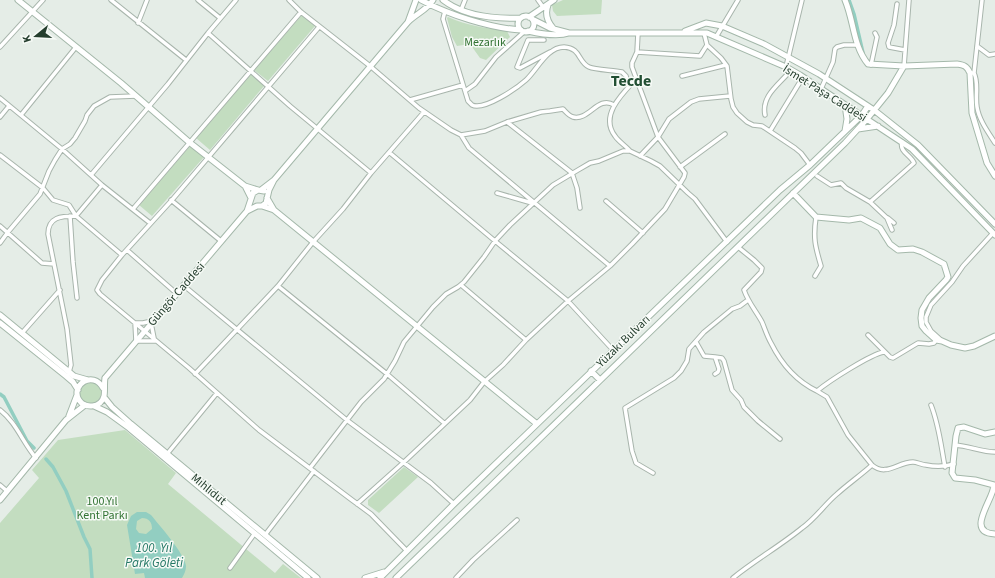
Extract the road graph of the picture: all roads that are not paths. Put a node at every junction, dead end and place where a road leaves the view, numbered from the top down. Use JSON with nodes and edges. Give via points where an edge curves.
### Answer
{"nodes":[{"id":1,"x":18,"y":0,"type":"edge"},
{"id":2,"x":43,"y":0,"type":"edge"},
{"id":3,"x":111,"y":0,"type":"edge"},
{"id":4,"x":147,"y":0,"type":"edge"},
{"id":5,"x":198,"y":0,"type":"edge"},
{"id":6,"x":236,"y":0,"type":"edge"},
{"id":7,"x":289,"y":0,"type":"edge"},
{"id":8,"x":416,"y":0,"type":"edge"},
{"id":9,"x":421,"y":0,"type":"edge"},
{"id":10,"x":443,"y":0,"type":"edge"},
{"id":11,"x":465,"y":0,"type":"edge"},
{"id":12,"x":538,"y":0,"type":"edge"},
{"id":13,"x":554,"y":0,"type":"edge"},
{"id":14,"x":738,"y":0,"type":"edge"},
{"id":15,"x":802,"y":0,"type":"edge"},
{"id":16,"x":845,"y":0,"type":"edge"},
{"id":17,"x":909,"y":0,"type":"edge"},
{"id":18,"x":982,"y":0,"type":"edge"},
{"id":19,"x":431,"y":2,"type":"edge"},
{"id":20,"x":548,"y":4,"type":"junction"},
{"id":21,"x":897,"y":4,"type":"dead end"},
{"id":22,"x":543,"y":7,"type":"junction"},
{"id":23,"x":461,"y":10,"type":"junction"},
{"id":24,"x":445,"y":11,"type":"junction"},
{"id":25,"x":32,"y":12,"type":"junction"},
{"id":26,"x":301,"y":12,"type":"junction"},
{"id":27,"x":220,"y":18,"type":"junction"},
{"id":28,"x":521,"y":18,"type":"junction"},
{"id":29,"x":531,"y":18,"type":"junction"},
{"id":30,"x":408,"y":22,"type":"junction"},
{"id":31,"x":138,"y":23,"type":"junction"},
{"id":32,"x":722,"y":26,"type":"junction"},
{"id":33,"x":319,"y":27,"type":"junction"},
{"id":34,"x":553,"y":28,"type":"junction"},
{"id":35,"x":525,"y":31,"type":"junction"},
{"id":36,"x":681,"y":32,"type":"junction"},
{"id":37,"x":208,"y":33,"type":"junction"},
{"id":38,"x":569,"y":33,"type":"junction"},
{"id":39,"x":638,"y":33,"type":"junction"},
{"id":40,"x":704,"y":33,"type":"junction"},
{"id":41,"x":875,"y":33,"type":"dead end"},
{"id":42,"x":716,"y":37,"type":"junction"},
{"id":43,"x":544,"y":40,"type":"dead end"},
{"id":44,"x":707,"y":45,"type":"junction"},
{"id":45,"x":857,"y":45,"type":"junction"},
{"id":46,"x":976,"y":46,"type":"junction"},
{"id":47,"x":0,"y":47,"type":"edge"},
{"id":48,"x":76,"y":47,"type":"junction"},
{"id":49,"x":553,"y":50,"type":"junction"},
{"id":50,"x":905,"y":50,"type":"junction"},
{"id":51,"x":637,"y":52,"type":"junction"},
{"id":52,"x":995,"y":54,"type":"edge"},
{"id":53,"x":789,"y":57,"type":"junction"},
{"id":54,"x":186,"y":60,"type":"junction"},
{"id":55,"x":726,"y":64,"type":"junction"},
{"id":56,"x":871,"y":65,"type":"junction"},
{"id":57,"x":370,"y":66,"type":"junction"},
{"id":58,"x":904,"y":66,"type":"junction"},
{"id":59,"x":789,"y":68,"type":"junction"},
{"id":60,"x":250,"y":71,"type":"junction"},
{"id":61,"x":972,"y":73,"type":"junction"},
{"id":62,"x":682,"y":76,"type":"dead end"},
{"id":63,"x":804,"y":77,"type":"junction"},
{"id":64,"x":637,"y":78,"type":"junction"},
{"id":65,"x":826,"y":79,"type":"junction"},
{"id":66,"x":463,"y":85,"type":"junction"},
{"id":67,"x":629,"y":86,"type":"junction"},
{"id":68,"x":268,"y":87,"type":"junction"},
{"id":69,"x":822,"y":89,"type":"junction"},
{"id":70,"x":465,"y":91,"type":"junction"},
{"id":71,"x":136,"y":96,"type":"junction"},
{"id":72,"x":730,"y":96,"type":"junction"},
{"id":73,"x":0,"y":98,"type":"edge"},
{"id":74,"x":410,"y":100,"type":"junction"},
{"id":75,"x":614,"y":105,"type":"junction"},
{"id":76,"x":845,"y":105,"type":"junction"},
{"id":77,"x":9,"y":106,"type":"junction"},
{"id":78,"x":148,"y":106,"type":"junction"},
{"id":79,"x":868,"y":106,"type":"junction"},
{"id":80,"x":874,"y":110,"type":"junction"},
{"id":81,"x":424,"y":112,"type":"junction"},
{"id":82,"x":21,"y":115,"type":"junction"},
{"id":83,"x":862,"y":115,"type":"junction"},
{"id":84,"x":765,"y":116,"type":"dead end"},
{"id":85,"x":0,"y":117,"type":"edge"},
{"id":86,"x":867,"y":119,"type":"junction"},
{"id":87,"x":507,"y":122,"type":"junction"},
{"id":88,"x":878,"y":126,"type":"junction"},
{"id":89,"x":318,"y":129,"type":"junction"},
{"id":90,"x":858,"y":129,"type":"junction"},
{"id":91,"x":770,"y":131,"type":"junction"},
{"id":92,"x":845,"y":131,"type":"junction"},
{"id":93,"x":725,"y":134,"type":"dead end"},
{"id":94,"x":461,"y":135,"type":"junction"},
{"id":95,"x":658,"y":137,"type":"junction"},
{"id":96,"x":995,"y":141,"type":"edge"},
{"id":97,"x":189,"y":142,"type":"junction"},
{"id":98,"x":902,"y":142,"type":"junction"},
{"id":99,"x":62,"y":149,"type":"junction"},
{"id":100,"x":630,"y":151,"type":"junction"},
{"id":101,"x":390,"y":153,"type":"junction"},
{"id":102,"x":0,"y":155,"type":"edge"},
{"id":103,"x":640,"y":156,"type":"junction"},
{"id":104,"x":208,"y":157,"type":"junction"},
{"id":105,"x":810,"y":164,"type":"junction"},
{"id":106,"x":680,"y":167,"type":"junction"},
{"id":107,"x":371,"y":173,"type":"junction"},
{"id":108,"x":572,"y":174,"type":"junction"},
{"id":109,"x":91,"y":175,"type":"junction"},
{"id":110,"x":817,"y":176,"type":"dead end"},
{"id":111,"x":995,"y":176,"type":"edge"},
{"id":112,"x":274,"y":180,"type":"junction"},
{"id":113,"x":679,"y":184,"type":"junction"},
{"id":114,"x":102,"y":185,"type":"junction"},
{"id":115,"x":245,"y":186,"type":"junction"},
{"id":116,"x":43,"y":188,"type":"junction"},
{"id":117,"x":260,"y":190,"type":"junction"},
{"id":118,"x":497,"y":193,"type":"dead end"},
{"id":119,"x":793,"y":193,"type":"junction"},
{"id":120,"x":267,"y":197,"type":"junction"},
{"id":121,"x":252,"y":199,"type":"junction"},
{"id":122,"x":171,"y":200,"type":"junction"},
{"id":123,"x":606,"y":201,"type":"dead end"},
{"id":124,"x":870,"y":202,"type":"junction"},
{"id":125,"x":534,"y":204,"type":"junction"},
{"id":126,"x":259,"y":206,"type":"junction"},
{"id":127,"x":580,"y":208,"type":"dead end"},
{"id":128,"x":132,"y":209,"type":"junction"},
{"id":129,"x":274,"y":210,"type":"junction"},
{"id":130,"x":247,"y":211,"type":"junction"},
{"id":131,"x":70,"y":216,"type":"junction"},
{"id":132,"x":76,"y":216,"type":"junction"},
{"id":133,"x":816,"y":217,"type":"junction"},
{"id":134,"x":887,"y":218,"type":"junction"},
{"id":135,"x":150,"y":223,"type":"junction"},
{"id":136,"x":894,"y":223,"type":"dead end"},
{"id":137,"x":995,"y":224,"type":"edge"},
{"id":138,"x":0,"y":226,"type":"edge"},
{"id":139,"x":892,"y":230,"type":"dead end"},
{"id":140,"x":8,"y":232,"type":"junction"},
{"id":141,"x":643,"y":233,"type":"junction"},
{"id":142,"x":994,"y":234,"type":"edge"},
{"id":143,"x":221,"y":241,"type":"junction"},
{"id":144,"x":495,"y":241,"type":"junction"},
{"id":145,"x":313,"y":242,"type":"junction"},
{"id":146,"x":727,"y":242,"type":"junction"},
{"id":147,"x":0,"y":243,"type":"edge"},
{"id":148,"x":738,"y":247,"type":"junction"},
{"id":149,"x":127,"y":250,"type":"junction"},
{"id":150,"x":122,"y":255,"type":"junction"},
{"id":151,"x":54,"y":264,"type":"junction"},
{"id":152,"x":610,"y":266,"type":"junction"},
{"id":153,"x":814,"y":276,"type":"dead end"},
{"id":154,"x":183,"y":285,"type":"junction"},
{"id":155,"x":461,"y":285,"type":"junction"},
{"id":156,"x":278,"y":286,"type":"junction"},
{"id":157,"x":60,"y":290,"type":"junction"},
{"id":158,"x":176,"y":294,"type":"junction"},
{"id":159,"x":76,"y":298,"type":"dead end"},
{"id":160,"x":748,"y":300,"type":"junction"},
{"id":161,"x":568,"y":301,"type":"junction"},
{"id":162,"x":0,"y":315,"type":"edge"},
{"id":163,"x":152,"y":322,"type":"junction"},
{"id":164,"x":0,"y":323,"type":"edge"},
{"id":165,"x":135,"y":323,"type":"junction"},
{"id":166,"x":418,"y":326,"type":"junction"},
{"id":167,"x":237,"y":329,"type":"junction"},
{"id":168,"x":144,"y":331,"type":"junction"},
{"id":169,"x":22,"y":333,"type":"junction"},
{"id":170,"x":868,"y":335,"type":"dead end"},
{"id":171,"x":995,"y":336,"type":"edge"},
{"id":172,"x":155,"y":340,"type":"junction"},
{"id":173,"x":526,"y":340,"type":"junction"},
{"id":174,"x":936,"y":340,"type":"junction"},
{"id":175,"x":136,"y":341,"type":"junction"},
{"id":176,"x":942,"y":341,"type":"junction"},
{"id":177,"x":696,"y":342,"type":"junction"},
{"id":178,"x":613,"y":350,"type":"junction"},
{"id":179,"x":884,"y":352,"type":"junction"},
{"id":180,"x":715,"y":358,"type":"junction"},
{"id":181,"x":69,"y":372,"type":"junction"},
{"id":182,"x":591,"y":372,"type":"junction"},
{"id":183,"x":195,"y":374,"type":"junction"},
{"id":184,"x":387,"y":374,"type":"junction"},
{"id":185,"x":715,"y":374,"type":"dead end"},
{"id":186,"x":105,"y":378,"type":"junction"},
{"id":187,"x":91,"y":380,"type":"junction"},
{"id":188,"x":600,"y":380,"type":"junction"},
{"id":189,"x":484,"y":382,"type":"junction"},
{"id":190,"x":104,"y":388,"type":"junction"},
{"id":191,"x":817,"y":391,"type":"junction"},
{"id":192,"x":78,"y":392,"type":"junction"},
{"id":193,"x":217,"y":393,"type":"junction"},
{"id":194,"x":104,"y":397,"type":"junction"},
{"id":195,"x":85,"y":405,"type":"junction"},
{"id":196,"x":930,"y":405,"type":"dead end"},
{"id":197,"x":94,"y":406,"type":"junction"},
{"id":198,"x":0,"y":410,"type":"edge"},
{"id":199,"x":66,"y":420,"type":"junction"},
{"id":200,"x":348,"y":421,"type":"junction"},
{"id":201,"x":444,"y":423,"type":"junction"},
{"id":202,"x":536,"y":424,"type":"junction"},
{"id":203,"x":995,"y":432,"type":"edge"},
{"id":204,"x":780,"y":439,"type":"dead end"},
{"id":205,"x":955,"y":445,"type":"junction"},
{"id":206,"x":995,"y":452,"type":"edge"},
{"id":207,"x":167,"y":454,"type":"junction"},
{"id":208,"x":36,"y":458,"type":"junction"},
{"id":209,"x":404,"y":462,"type":"junction"},
{"id":210,"x":954,"y":464,"type":"junction"},
{"id":211,"x":872,"y":465,"type":"junction"},
{"id":212,"x":945,"y":467,"type":"junction"},
{"id":213,"x":310,"y":468,"type":"junction"},
{"id":214,"x":314,"y":472,"type":"junction"},
{"id":215,"x":653,"y":473,"type":"dead end"},
{"id":216,"x":995,"y":484,"type":"edge"},
{"id":217,"x":0,"y":485,"type":"edge"},
{"id":218,"x":7,"y":491,"type":"junction"},
{"id":219,"x":0,"y":500,"type":"edge"},
{"id":220,"x":357,"y":504,"type":"junction"},
{"id":221,"x":454,"y":504,"type":"junction"},
{"id":222,"x":516,"y":520,"type":"dead end"},
{"id":223,"x":255,"y":534,"type":"junction"},
{"id":224,"x":995,"y":534,"type":"edge"},
{"id":225,"x":265,"y":535,"type":"junction"},
{"id":226,"x":407,"y":551,"type":"junction"},
{"id":227,"x":230,"y":568,"type":"dead end"},
{"id":228,"x":386,"y":572,"type":"junction"},
{"id":229,"x":313,"y":577,"type":"edge"},
{"id":230,"x":324,"y":578,"type":"edge"},
{"id":231,"x":365,"y":578,"type":"edge"},
{"id":232,"x":380,"y":578,"type":"edge"},
{"id":233,"x":396,"y":578,"type":"edge"},
{"id":234,"x":456,"y":578,"type":"edge"},
{"id":235,"x":733,"y":578,"type":"edge"}],
"edges":[{"from":1,"to":25,"type":"main road"},
{"from":2,"to":25,"type":"street"},
{"from":3,"to":31,"type":"street"},
{"from":4,"to":31,"type":"street"},
{"from":5,"to":27,"type":"street"},
{"from":6,"to":27,"type":"street"},
{"from":7,"to":26,"type":"street"},
{"from":8,"to":30,"type":"main road"},
{"from":9,"to":19,"type":"main road","name":"İsmet Paşa Caddesi"},
{"from":10,"to":23,"type":"main road"},
{"from":11,"to":23,"type":"street"},
{"from":12,"to":22,"type":"street"},
{"from":13,"to":20,"type":"main road"},
{"from":14,"to":32,"type":"street"},
{"from":15,"to":53,"type":"street"},
{"from":16,"to":45,"type":"main road"},
{"from":17,"to":50,"type":"street"},
{"from":18,"to":46,"type":"street"},
{"from":19,"to":24,"type":"main road","name":"İsmet Paşa Caddesi"},
{"from":19,"to":30,"type":"main road"},
{"from":20,"to":22,"type":"main road"},
{"from":20,"to":34,"type":"main road","via":[[546,14]]},
{"from":21,"to":50,"type":"street","via":[[888,43],[889,46]]},
{"from":22,"to":29,"type":"main road"},
{"from":23,"to":28,"type":"main road","via":[[498,19]]},
{"from":24,"to":35,"type":"main road","name":"İsmet Paşa Caddesi","via":[[500,28]]},
{"from":24,"to":66,"type":"street","via":[[443,19]]},
{"from":25,"to":47,"type":"street"},
{"from":25,"to":48,"type":"main road"},
{"from":26,"to":33,"type":"street"},
{"from":26,"to":60,"type":"street"},
{"from":27,"to":37,"type":"street"},
{"from":28,"to":29,"type":"main road"},
{"from":28,"to":35,"type":"main road","via":[[519,25]]},
{"from":29,"to":34,"type":"main road"},
{"from":29,"to":35,"type":"main road","via":[[533,26]]},
{"from":30,"to":57,"type":"main road"},
{"from":31,"to":54,"type":"street"},
{"from":32,"to":36,"type":"main road","via":[[706,23]]},
{"from":32,"to":42,"type":"street"},
{"from":32,"to":53,"type":"main road"},
{"from":33,"to":57,"type":"street"},
{"from":33,"to":68,"type":"street"},
{"from":34,"to":38,"type":"main road"},
{"from":35,"to":38,"type":"main road","name":"İsmet Paşa Caddesi","via":[[564,35]]},
{"from":35,"to":70,"type":"street","via":[[496,57],[475,84]]},
{"from":36,"to":39,"type":"main road","name":"İsmet Paşa Caddesi"},
{"from":36,"to":40,"type":"main road","name":"İsmet Paşa Caddesi"},
{"from":37,"to":54,"type":"street"},
{"from":37,"to":60,"type":"street"},
{"from":38,"to":39,"type":"main road","name":"İsmet Paşa Caddesi"},
{"from":39,"to":51,"type":"street"},
{"from":40,"to":42,"type":"main road","name":"İsmet Paşa Caddesi"},
{"from":40,"to":44,"type":"street"},
{"from":41,"to":56,"type":"street","via":[[877,36]]},
{"from":42,"to":59,"type":"main road","name":"İsmet Paşa Caddesi"},
{"from":43,"to":49,"type":"street","via":[[528,40],[517,67],[520,68]]},
{"from":44,"to":51,"type":"street","via":[[700,56]]},
{"from":44,"to":55,"type":"street"},
{"from":45,"to":56,"type":"main road","via":[[862,57]]},
{"from":45,"to":65,"type":"street","via":[[844,45],[835,49]]},
{"from":46,"to":52,"type":"street","via":[[989,56]]},
{"from":46,"to":61,"type":"street"},
{"from":48,"to":71,"type":"main road"},
{"from":48,"to":82,"type":"street"},
{"from":49,"to":67,"type":"street","via":[[563,47],[572,49],[589,67],[622,72]]},
{"from":49,"to":70,"type":"street","via":[[526,80],[487,104],[471,105]]},
{"from":50,"to":58,"type":"street"},
{"from":51,"to":64,"type":"street","via":[[632,67]]},
{"from":53,"to":59,"type":"street"},
{"from":53,"to":65,"type":"main road"},
{"from":54,"to":78,"type":"street"},
{"from":55,"to":62,"type":"street"},
{"from":55,"to":72,"type":"street"},
{"from":56,"to":58,"type":"main road"},
{"from":57,"to":74,"type":"street"},
{"from":57,"to":89,"type":"main road"},
{"from":58,"to":61,"type":"main road","via":[[957,64],[965,66]]},
{"from":58,"to":80,"type":"main road","name":"Yüzakı Bulvarı"},
{"from":59,"to":63,"type":"main road","name":"İsmet Paşa Caddesi"},
{"from":59,"to":84,"type":"street","via":[[770,93],[764,108]]},
{"from":60,"to":68,"type":"street"},
{"from":60,"to":97,"type":"street"},
{"from":61,"to":96,"type":"street","via":[[976,78],[980,116]]},
{"from":61,"to":111,"type":"main road","via":[[972,113],[987,163]]},
{"from":63,"to":69,"type":"main road","name":"İsmet Paşa Caddesi"},
{"from":63,"to":91,"type":"street"},
{"from":64,"to":67,"type":"street"},
{"from":64,"to":95,"type":"street"},
{"from":65,"to":69,"type":"street"},
{"from":65,"to":79,"type":"main road"},
{"from":66,"to":70,"type":"street"},
{"from":66,"to":74,"type":"street"},
{"from":67,"to":75,"type":"street"},
{"from":68,"to":89,"type":"street"},
{"from":68,"to":104,"type":"street"},
{"from":69,"to":76,"type":"main road","name":"İsmet Paşa Caddesi"},
{"from":71,"to":78,"type":"main road"},
{"from":71,"to":99,"type":"street","via":[[110,97],[94,106],[75,138]]},
{"from":72,"to":91,"type":"street","via":[[733,107],[747,122]]},
{"from":72,"to":95,"type":"street","via":[[691,102],[670,119]]},
{"from":73,"to":77,"type":"street"},
{"from":74,"to":81,"type":"street"},
{"from":75,"to":87,"type":"street","via":[[601,103],[574,118],[563,109],[541,112]]},
{"from":75,"to":100,"type":"street","via":[[609,117],[614,135]]},
{"from":76,"to":83,"type":"main road","name":"İsmet Paşa Caddesi"},
{"from":76,"to":92,"type":"main road"},
{"from":77,"to":82,"type":"street"},
{"from":77,"to":85,"type":"street"},
{"from":78,"to":97,"type":"main road"},
{"from":78,"to":109,"type":"street"},
{"from":79,"to":80,"type":"main road"},
{"from":79,"to":83,"type":"main road","name":"Yüzakı Bulvarı"},
{"from":80,"to":86,"type":"main road","name":"Yüzakı Bulvarı"},
{"from":80,"to":137,"type":"main road","via":[[918,145]]},
{"from":81,"to":94,"type":"street"},
{"from":81,"to":101,"type":"street"},
{"from":82,"to":99,"type":"street"},
{"from":83,"to":86,"type":"main road","name":"İsmet Paşa Caddesi"},
{"from":83,"to":92,"type":"main road","name":"Yüzakı Bulvarı"},
{"from":86,"to":88,"type":"main road","name":"İsmet Paşa Caddesi"},
{"from":86,"to":90,"type":"main road","name":"Yüzakı Bulvarı"},
{"from":87,"to":94,"type":"street","via":[[485,131]]},
{"from":87,"to":108,"type":"street"},
{"from":88,"to":90,"type":"main road"},
{"from":88,"to":98,"type":"main road","name":"İsmet Paşa Caddesi"},
{"from":89,"to":107,"type":"street"},
{"from":89,"to":112,"type":"main road"},
{"from":90,"to":119,"type":"main road","name":"Yüzakı Bulvarı"},
{"from":91,"to":105,"type":"street","via":[[801,153]]},
{"from":92,"to":105,"type":"main road","name":"Yüzakı Bulvarı"},
{"from":93,"to":106,"type":"street"},
{"from":94,"to":125,"type":"street","via":[[469,148]]},
{"from":95,"to":103,"type":"street"},
{"from":95,"to":106,"type":"street"},
{"from":97,"to":104,"type":"main road"},
{"from":97,"to":128,"type":"street"},
{"from":98,"to":124,"type":"street","via":[[900,146],[914,163]]},
{"from":98,"to":142,"type":"main road","name":"İsmet Paşa Caddesi","via":[[912,149]]},
{"from":99,"to":109,"type":"street"},
{"from":99,"to":116,"type":"street","via":[[49,171]]},
{"from":100,"to":103,"type":"street"},
{"from":100,"to":108,"type":"street","via":[[623,151],[590,163]]},
{"from":101,"to":107,"type":"street"},
{"from":101,"to":144,"type":"street"},
{"from":102,"to":116,"type":"street"},
{"from":103,"to":113,"type":"street","via":[[660,166]]},
{"from":104,"to":115,"type":"main road"},
{"from":104,"to":122,"type":"street"},
{"from":105,"to":146,"type":"main road","name":"Yüzakı Bulvarı"},
{"from":106,"to":113,"type":"street","via":[[685,175]]},
{"from":107,"to":145,"type":"street"},
{"from":108,"to":125,"type":"street","via":[[553,185]]},
{"from":108,"to":127,"type":"street"},
{"from":109,"to":114,"type":"street"},
{"from":110,"to":124,"type":"street","via":[[831,185],[840,183]]},
{"from":112,"to":117,"type":"main road"},
{"from":112,"to":120,"type":"main road"},
{"from":113,"to":141,"type":"street","via":[[666,209]]},
{"from":113,"to":146,"type":"street","via":[[696,199]]},
{"from":114,"to":128,"type":"street"},
{"from":114,"to":132,"type":"street"},
{"from":115,"to":117,"type":"main road"},
{"from":115,"to":121,"type":"main road"},
{"from":116,"to":132,"type":"street","via":[[53,200],[69,205]]},
{"from":116,"to":140,"type":"street"},
{"from":117,"to":120,"type":"main road"},
{"from":117,"to":121,"type":"main road","via":[[253,193]]},
{"from":118,"to":125,"type":"street"},
{"from":119,"to":133,"type":"main road"},
{"from":119,"to":148,"type":"main road","name":"Yüzakı Bulvarı"},
{"from":120,"to":126,"type":"main road","via":[[266,203]]},
{"from":120,"to":129,"type":"main road"},
{"from":121,"to":126,"type":"main road"},
{"from":121,"to":130,"type":"main road"},
{"from":122,"to":135,"type":"street"},
{"from":122,"to":143,"type":"street"},
{"from":123,"to":141,"type":"street"},
{"from":124,"to":134,"type":"street"},
{"from":125,"to":144,"type":"street"},
{"from":125,"to":152,"type":"street"},
{"from":126,"to":129,"type":"main road"},
{"from":126,"to":130,"type":"main road"},
{"from":128,"to":135,"type":"street"},
{"from":129,"to":145,"type":"main road"},
{"from":130,"to":143,"type":"main road","name":"Güngör Caddesi"},
{"from":131,"to":132,"type":"street"},
{"from":131,"to":151,"type":"street","via":[[58,218],[48,227]]},
{"from":131,"to":159,"type":"street"},
{"from":132,"to":150,"type":"street"},
{"from":133,"to":153,"type":"street","via":[[815,243],[821,266]]},
{"from":133,"to":174,"type":"main road","via":[[849,220],[861,218],[880,228],[890,244],[898,250],[913,249],[944,264],[948,277],[929,298],[922,310],[921,318],[922,326]]},
{"from":134,"to":136,"type":"street"},
{"from":134,"to":139,"type":"street"},
{"from":135,"to":149,"type":"street"},
{"from":138,"to":140,"type":"street"},
{"from":140,"to":147,"type":"street"},
{"from":140,"to":151,"type":"street","via":[[42,263]]},
{"from":141,"to":152,"type":"street"},
{"from":142,"to":176,"type":"street","via":[[931,305],[926,322]]},
{"from":143,"to":154,"type":"main road","name":"Güngör Caddesi"},
{"from":144,"to":155,"type":"street"},
{"from":144,"to":161,"type":"street"},
{"from":145,"to":156,"type":"street"},
{"from":145,"to":166,"type":"main road"},
{"from":146,"to":178,"type":"main road","name":"Yüzakı Bulvarı"},
{"from":148,"to":160,"type":"street","via":[[762,268],[744,290]]},
{"from":148,"to":188,"type":"main road","name":"Yüzakı Bulvarı"},
{"from":149,"to":150,"type":"street"},
{"from":149,"to":158,"type":"street"},
{"from":150,"to":165,"type":"street","via":[[97,290]]},
{"from":151,"to":157,"type":"street"},
{"from":152,"to":161,"type":"street"},
{"from":154,"to":158,"type":"main road","name":"Güngör Caddesi"},
{"from":154,"to":167,"type":"street"},
{"from":155,"to":166,"type":"street","via":[[446,294]]},
{"from":155,"to":173,"type":"street"},
{"from":156,"to":167,"type":"street"},
{"from":156,"to":184,"type":"street"},
{"from":157,"to":169,"type":"street"},
{"from":157,"to":181,"type":"street","via":[[71,365]]},
{"from":158,"to":163,"type":"main road","name":"Güngör Caddesi"},
{"from":160,"to":177,"type":"street","via":[[708,328]]},
{"from":160,"to":191,"type":"street","via":[[778,357],[789,371]]},
{"from":161,"to":173,"type":"street"},
{"from":161,"to":178,"type":"street"},
{"from":162,"to":169,"type":"main road"},
{"from":163,"to":165,"type":"street"},
{"from":163,"to":168,"type":"main road","name":"Güngör Caddesi"},
{"from":163,"to":172,"type":"street"},
{"from":164,"to":192,"type":"main road","via":[[73,382]]},
{"from":165,"to":168,"type":"street"},
{"from":165,"to":175,"type":"street"},
{"from":166,"to":184,"type":"street","via":[[404,342]]},
{"from":166,"to":189,"type":"main road"},
{"from":167,"to":183,"type":"street"},
{"from":167,"to":200,"type":"street"},
{"from":168,"to":172,"type":"street"},
{"from":168,"to":175,"type":"main road","name":"Güngör Caddesi"},
{"from":169,"to":181,"type":"main road"},
{"from":170,"to":179,"type":"street"},
{"from":171,"to":176,"type":"main road","via":[[965,348]]},
{"from":172,"to":175,"type":"street"},
{"from":172,"to":183,"type":"street"},
{"from":173,"to":189,"type":"street"},
{"from":174,"to":176,"type":"main road"},
{"from":174,"to":179,"type":"street","via":[[929,344],[918,343],[893,358]]},
{"from":175,"to":186,"type":"main road","name":"Güngör Caddesi"},
{"from":177,"to":180,"type":"street","via":[[704,356]]},
{"from":177,"to":215,"type":"street","via":[[689,349],[687,361],[674,378],[624,408],[636,463]]},
{"from":178,"to":182,"type":"main road","name":"Yüzakı Bulvarı"},
{"from":179,"to":191,"type":"street","via":[[861,363]]},
{"from":180,"to":185,"type":"street","via":[[719,369]]},
{"from":180,"to":204,"type":"street","via":[[722,358],[724,361],[732,390],[744,407]]},
{"from":181,"to":187,"type":"main road"},
{"from":182,"to":188,"type":"main road"},
{"from":182,"to":202,"type":"main road","name":"Yüzakı Bulvarı"},
{"from":183,"to":193,"type":"street"},
{"from":184,"to":200,"type":"street","via":[[361,402]]},
{"from":184,"to":201,"type":"street"},
{"from":186,"to":187,"type":"main road"},
{"from":186,"to":190,"type":"main road"},
{"from":187,"to":190,"type":"main road"},
{"from":187,"to":192,"type":"main road","via":[[82,382]]},
{"from":188,"to":233,"type":"main road","name":"Yüzakı Bulvarı"},
{"from":189,"to":201,"type":"street","via":[[470,400]]},
{"from":189,"to":202,"type":"main road"},
{"from":190,"to":194,"type":"main road"},
{"from":191,"to":211,"type":"street","via":[[826,397],[848,435]]},
{"from":192,"to":195,"type":"main road","via":[[80,401]]},
{"from":192,"to":199,"type":"main road"},
{"from":193,"to":207,"type":"street"},
{"from":193,"to":213,"type":"street","via":[[259,430]]},
{"from":194,"to":197,"type":"main road"},
{"from":194,"to":207,"type":"main road","name":"Mıhlıdut","via":[[112,407]]},
{"from":195,"to":197,"type":"main road"},
{"from":195,"to":199,"type":"main road"},
{"from":196,"to":212,"type":"street","via":[[940,434]]},
{"from":197,"to":223,"type":"main road","name":"Mıhlıdut","via":[[129,428]]},
{"from":198,"to":208,"type":"street"},
{"from":199,"to":208,"type":"main road"},
{"from":200,"to":209,"type":"street"},
{"from":200,"to":213,"type":"street"},
{"from":201,"to":209,"type":"street"},
{"from":202,"to":221,"type":"main road","name":"Yüzakı Bulvarı"},
{"from":203,"to":205,"type":"main road","via":[[985,434],[964,427],[958,428]]},
{"from":205,"to":206,"type":"street"},
{"from":205,"to":210,"type":"main road"},
{"from":207,"to":225,"type":"main road","name":"Mıhlıdut"},
{"from":208,"to":218,"type":"main road"},
{"from":209,"to":220,"type":"street"},
{"from":209,"to":221,"type":"street","via":[[431,482]]},
{"from":210,"to":212,"type":"street"},
{"from":210,"to":216,"type":"main road","via":[[952,473],[955,478]]},
{"from":211,"to":212,"type":"street","via":[[878,470],[913,462]]},
{"from":211,"to":235,"type":"street","via":[[838,493],[804,527]]},
{"from":213,"to":214,"type":"street"},
{"from":214,"to":220,"type":"street"},
{"from":214,"to":225,"type":"street"},
{"from":216,"to":224,"type":"main road","via":[[980,525],[988,534]]},
{"from":217,"to":218,"type":"street"},
{"from":218,"to":219,"type":"main road"},
{"from":220,"to":226,"type":"street","via":[[371,514]]},
{"from":221,"to":226,"type":"main road","name":"Yüzakı Bulvarı"},
{"from":222,"to":234,"type":"street"},
{"from":223,"to":227,"type":"street"},
{"from":223,"to":229,"type":"main road","name":"Mıhlıdut"},
{"from":225,"to":229,"type":"main road","name":"Mıhlıdut"},
{"from":226,"to":228,"type":"main road","name":"Yüzakı Bulvarı"},
{"from":228,"to":231,"type":"main road"},
{"from":228,"to":232,"type":"main road","name":"Yüzakı Bulvarı"},
{"from":229,"to":230,"type":"main road"}]}
